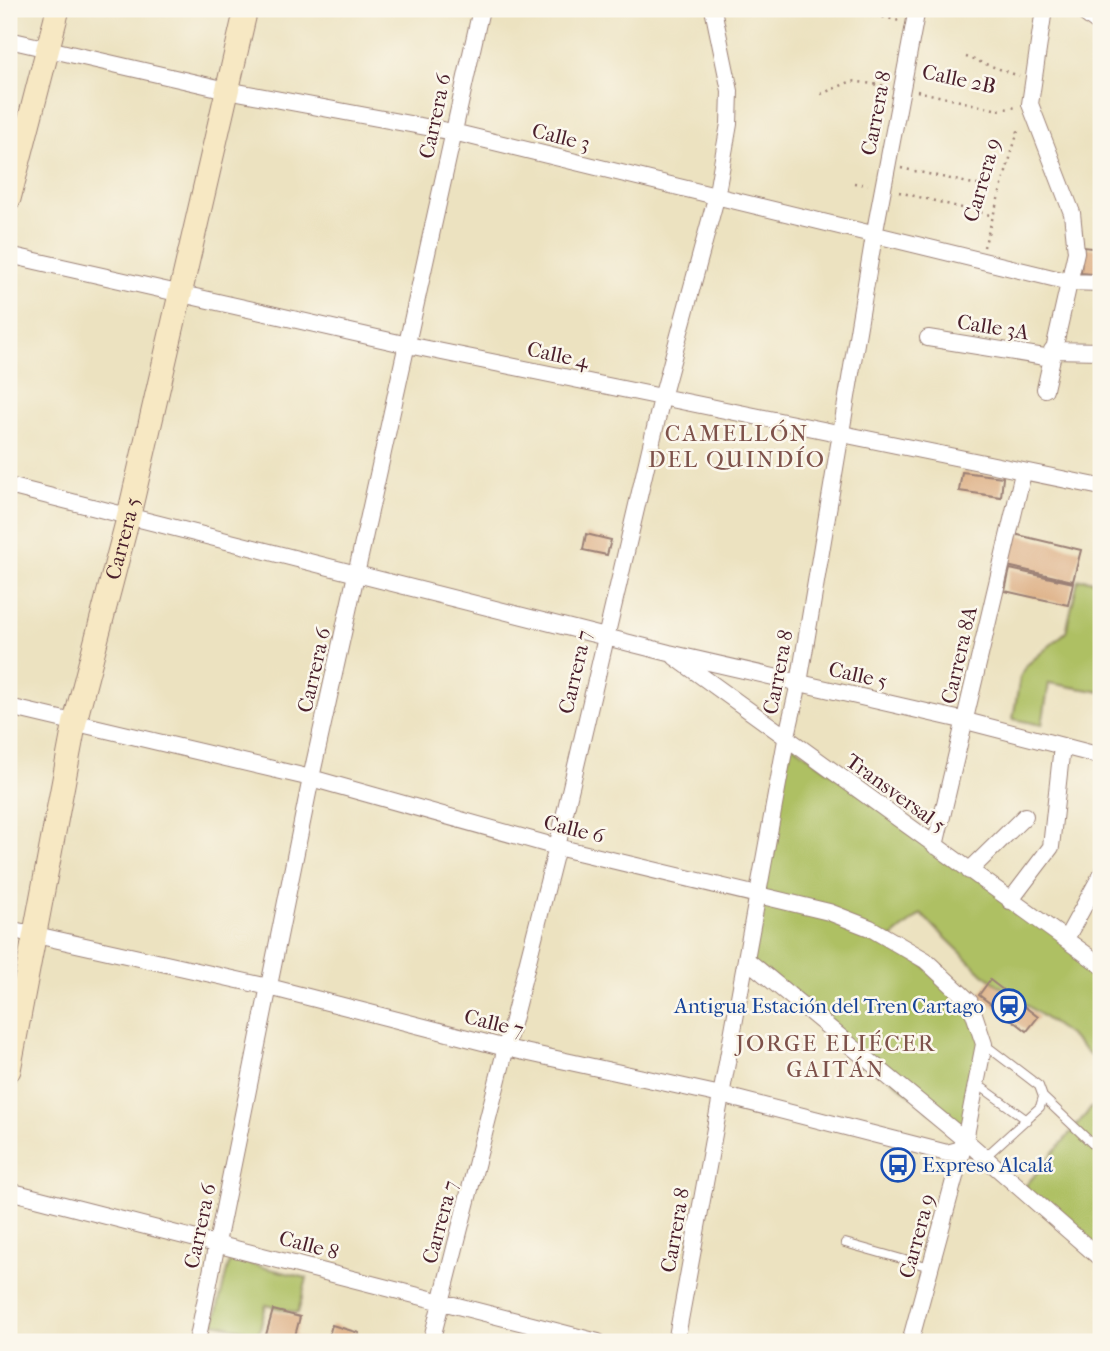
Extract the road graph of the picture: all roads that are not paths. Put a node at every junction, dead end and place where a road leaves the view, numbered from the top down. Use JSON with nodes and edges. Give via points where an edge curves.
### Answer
{"nodes":[{"id":1,"x":58,"y":9,"type":"edge"},
{"id":2,"x":246,"y":9,"type":"edge"},
{"id":3,"x":481,"y":9,"type":"edge"},
{"id":4,"x":713,"y":9,"type":"edge"},
{"id":5,"x":1044,"y":9,"type":"edge"},
{"id":6,"x":1079,"y":9,"type":"edge"},
{"id":7,"x":916,"y":16,"type":"edge"},
{"id":8,"x":1101,"y":26,"type":"edge"},
{"id":9,"x":9,"y":40,"type":"edge"},
{"id":10,"x":48,"y":46,"type":"junction"},
{"id":11,"x":228,"y":90,"type":"junction"},
{"id":12,"x":453,"y":132,"type":"junction"},
{"id":13,"x":716,"y":198,"type":"junction"},
{"id":14,"x":9,"y":199,"type":"edge"},
{"id":15,"x":874,"y":236,"type":"junction"},
{"id":16,"x":9,"y":255,"type":"edge"},
{"id":17,"x":1069,"y":282,"type":"junction"},
{"id":18,"x":1101,"y":283,"type":"edge"},
{"id":19,"x":179,"y":291,"type":"junction"},
{"id":20,"x":929,"y":338,"type":"dead end"},
{"id":21,"x":408,"y":345,"type":"junction"},
{"id":22,"x":1101,"y":351,"type":"edge"},
{"id":23,"x":1051,"y":354,"type":"junction"},
{"id":24,"x":1045,"y":389,"type":"dead end"},
{"id":25,"x":662,"y":397,"type":"junction"},
{"id":26,"x":841,"y":432,"type":"junction"},
{"id":27,"x":1023,"y":473,"type":"junction"},
{"id":28,"x":9,"y":486,"type":"edge"},
{"id":29,"x":1101,"y":487,"type":"edge"},
{"id":30,"x":129,"y":515,"type":"junction"},
{"id":31,"x":358,"y":572,"type":"junction"},
{"id":32,"x":605,"y":634,"type":"junction"},
{"id":33,"x":668,"y":653,"type":"junction"},
{"id":34,"x":799,"y":683,"type":"junction"},
{"id":35,"x":9,"y":706,"type":"edge"},
{"id":36,"x":966,"y":720,"type":"junction"},
{"id":37,"x":75,"y":721,"type":"junction"},
{"id":38,"x":786,"y":740,"type":"junction"},
{"id":39,"x":1062,"y":746,"type":"junction"},
{"id":40,"x":1101,"y":756,"type":"edge"},
{"id":41,"x":311,"y":778,"type":"junction"},
{"id":42,"x":1025,"y":816,"type":"dead end"},
{"id":43,"x":935,"y":846,"type":"junction"},
{"id":44,"x":557,"y":847,"type":"junction"},
{"id":45,"x":969,"y":871,"type":"junction"},
{"id":46,"x":1101,"y":875,"type":"edge"},
{"id":47,"x":760,"y":894,"type":"junction"},
{"id":48,"x":1010,"y":901,"type":"junction"},
{"id":49,"x":9,"y":929,"type":"edge"},
{"id":50,"x":35,"y":935,"type":"junction"},
{"id":51,"x":1067,"y":937,"type":"junction"},
{"id":52,"x":747,"y":960,"type":"junction"},
{"id":53,"x":1101,"y":965,"type":"edge"},
{"id":54,"x":270,"y":987,"type":"junction"},
{"id":55,"x":984,"y":1044,"type":"junction"},
{"id":56,"x":506,"y":1048,"type":"junction"},
{"id":57,"x":9,"y":1070,"type":"edge"},
{"id":58,"x":976,"y":1083,"type":"junction"},
{"id":59,"x":721,"y":1095,"type":"junction"},
{"id":60,"x":1043,"y":1097,"type":"junction"},
{"id":61,"x":1027,"y":1120,"type":"junction"},
{"id":62,"x":964,"y":1140,"type":"junction"},
{"id":63,"x":1101,"y":1152,"type":"edge"},
{"id":64,"x":985,"y":1158,"type":"junction"},
{"id":65,"x":9,"y":1191,"type":"edge"},
{"id":66,"x":218,"y":1243,"type":"junction"},
{"id":67,"x":845,"y":1243,"type":"dead end"},
{"id":68,"x":1101,"y":1259,"type":"edge"},
{"id":69,"x":930,"y":1267,"type":"junction"},
{"id":70,"x":441,"y":1302,"type":"junction"},
{"id":71,"x":197,"y":1342,"type":"edge"},
{"id":72,"x":431,"y":1342,"type":"edge"},
{"id":73,"x":598,"y":1342,"type":"edge"},
{"id":74,"x":676,"y":1342,"type":"edge"},
{"id":75,"x":910,"y":1342,"type":"edge"}],
"edges":[{"from":1,"to":10,"type":"main road"},
{"from":2,"to":11,"type":"main road","name":"Carrera 5"},
{"from":3,"to":12,"type":"street","name":"Carrera 6"},
{"from":4,"to":13,"type":"street","name":"Carrera 7","via":[[730,91]]},
{"from":5,"to":17,"type":"street","via":[[1032,80],[1032,112],[1072,213],[1076,252]]},
{"from":6,"to":8,"type":"street"},
{"from":7,"to":15,"type":"street","name":"Carrera 8"},
{"from":9,"to":10,"type":"street","name":"Calle 3"},
{"from":10,"to":11,"type":"street","name":"Calle 3"},
{"from":10,"to":14,"type":"main road"},
{"from":11,"to":12,"type":"street","name":"Calle 3"},
{"from":11,"to":19,"type":"main road","name":"Carrera 5"},
{"from":12,"to":13,"type":"street","name":"Calle 3"},
{"from":12,"to":21,"type":"street","name":"Carrera 6"},
{"from":13,"to":15,"type":"street","name":"Calle 3"},
{"from":13,"to":25,"type":"street","name":"Carrera 7"},
{"from":15,"to":17,"type":"street","name":"Calle 3"},
{"from":15,"to":26,"type":"street","name":"Carrera 8"},
{"from":16,"to":19,"type":"street","name":"Calle 4"},
{"from":17,"to":18,"type":"street","name":"Calle 3"},
{"from":17,"to":23,"type":"street"},
{"from":19,"to":21,"type":"street","name":"Calle 4"},
{"from":19,"to":30,"type":"main road","name":"Carrera 5"},
{"from":20,"to":23,"type":"street","name":"Calle 3A"},
{"from":21,"to":25,"type":"street","name":"Calle 4"},
{"from":21,"to":31,"type":"street","name":"Carrera 6"},
{"from":22,"to":23,"type":"street","name":"Calle 3A"},
{"from":23,"to":24,"type":"street"},
{"from":25,"to":26,"type":"street","name":"Calle 4"},
{"from":25,"to":32,"type":"street","name":"Carrera 7"},
{"from":26,"to":27,"type":"street","name":"Calle 4"},
{"from":26,"to":34,"type":"street","name":"Carrera 8"},
{"from":27,"to":29,"type":"street","name":"Calle 4"},
{"from":27,"to":36,"type":"street","name":"Carrera 8A"},
{"from":28,"to":30,"type":"street","name":"Calle 5"},
{"from":30,"to":31,"type":"street","name":"Calle 5"},
{"from":30,"to":37,"type":"main road","name":"Carrera 5"},
{"from":31,"to":32,"type":"street","name":"Calle 5"},
{"from":31,"to":41,"type":"street","name":"Carrera 6"},
{"from":32,"to":33,"type":"street","name":"Calle 5"},
{"from":32,"to":44,"type":"street","name":"Carrera 7"},
{"from":33,"to":34,"type":"street","name":"Calle 5"},
{"from":33,"to":38,"type":"street","name":"Transversal 5"},
{"from":34,"to":36,"type":"street","name":"Calle 5"},
{"from":34,"to":38,"type":"street","name":"Carrera 8"},
{"from":35,"to":37,"type":"street","name":"Calle 6"},
{"from":36,"to":39,"type":"street","name":"Calle 5"},
{"from":36,"to":43,"type":"street","name":"Carrera 8A"},
{"from":37,"to":41,"type":"street","name":"Calle 6"},
{"from":37,"to":50,"type":"main road","name":"Carrera 5"},
{"from":38,"to":43,"type":"street","name":"Transversal 5"},
{"from":38,"to":47,"type":"street","name":"Carrera 8"},
{"from":39,"to":40,"type":"street","name":"Calle 5"},
{"from":39,"to":48,"type":"street","via":[[1051,847]]},
{"from":41,"to":44,"type":"street","name":"Calle 6"},
{"from":41,"to":54,"type":"street","name":"Carrera 6"},
{"from":42,"to":45,"type":"street"},
{"from":43,"to":45,"type":"street","name":"Transversal 5"},
{"from":44,"to":47,"type":"street","name":"Calle 6"},
{"from":44,"to":56,"type":"street","name":"Carrera 7"},
{"from":45,"to":48,"type":"street","name":"Transversal 5"},
{"from":46,"to":51,"type":"street"},
{"from":47,"to":52,"type":"street","name":"Carrera 8"},
{"from":47,"to":55,"type":"street","name":"Calle 6","via":[[829,912],[925,960],[970,1002]]},
{"from":48,"to":51,"type":"street","name":"Transversal 5"},
{"from":49,"to":50,"type":"street","name":"Calle 7"},
{"from":50,"to":54,"type":"street","name":"Calle 7"},
{"from":50,"to":57,"type":"main road","name":"Carrera 5"},
{"from":51,"to":53,"type":"street","name":"Transversal 5"},
{"from":52,"to":59,"type":"street","name":"Carrera 8"},
{"from":52,"to":62,"type":"street"},
{"from":54,"to":56,"type":"street","name":"Calle 7"},
{"from":54,"to":66,"type":"street","name":"Carrera 6"},
{"from":55,"to":58,"type":"street"},
{"from":55,"to":60,"type":"lane","via":[[1039,1086]]},
{"from":56,"to":59,"type":"street","name":"Calle 7"},
{"from":56,"to":70,"type":"street","name":"Carrera 7"},
{"from":58,"to":61,"type":"lane"},
{"from":58,"to":62,"type":"street"},
{"from":59,"to":62,"type":"street","name":"Calle 7","via":[[947,1153],[958,1150]]},
{"from":59,"to":74,"type":"street","name":"Carrera 8"},
{"from":60,"to":61,"type":"lane"},
{"from":60,"to":63,"type":"lane"},
{"from":61,"to":64,"type":"lane"},
{"from":62,"to":64,"type":"street"},
{"from":62,"to":69,"type":"street","name":"Carrera 9"},
{"from":64,"to":68,"type":"street"},
{"from":65,"to":66,"type":"street","name":"Calle 8"},
{"from":66,"to":70,"type":"street","name":"Calle 8"},
{"from":66,"to":71,"type":"street","name":"Carrera 6"},
{"from":67,"to":69,"type":"lane"},
{"from":69,"to":75,"type":"street","name":"Carrera 9"},
{"from":70,"to":72,"type":"street","name":"Carrera 7"},
{"from":70,"to":73,"type":"street","name":"Calle 8"}]}
